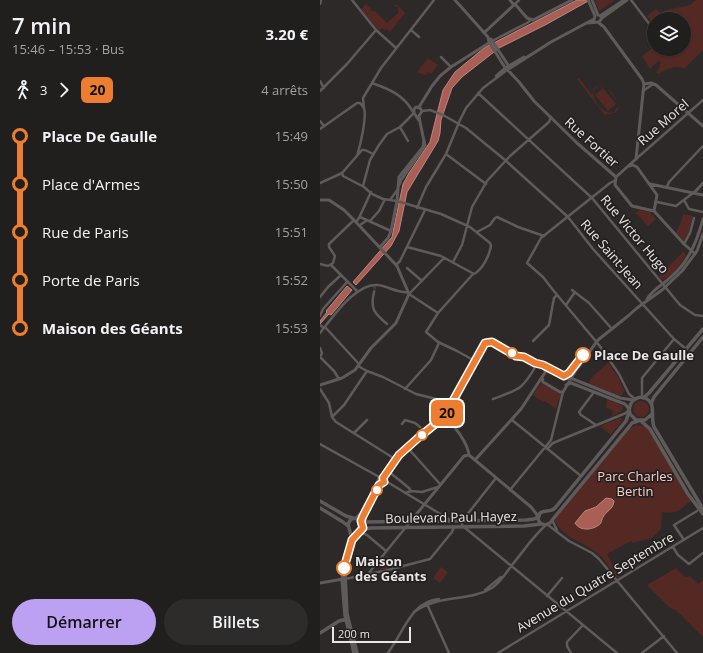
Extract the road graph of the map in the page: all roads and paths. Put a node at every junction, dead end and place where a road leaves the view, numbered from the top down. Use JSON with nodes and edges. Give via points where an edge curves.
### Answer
{"nodes":[{"id":1,"x":321,"y":0,"type":"edge"},
{"id":2,"x":352,"y":0,"type":"edge"},
{"id":3,"x":434,"y":0,"type":"edge"},
{"id":4,"x":455,"y":0,"type":"edge"},
{"id":5,"x":510,"y":0,"type":"edge"},
{"id":6,"x":520,"y":0,"type":"edge"},
{"id":7,"x":572,"y":0,"type":"edge"},
{"id":8,"x":590,"y":0,"type":"edge"},
{"id":9,"x":624,"y":0,"type":"edge"},
{"id":10,"x":627,"y":0,"type":"edge"},
{"id":11,"x":631,"y":0,"type":"edge"},
{"id":12,"x":320,"y":4,"type":"edge"},
{"id":13,"x":514,"y":5,"type":"junction"},
{"id":14,"x":598,"y":19,"type":"junction"},
{"id":15,"x":531,"y":20,"type":"junction"},
{"id":16,"x":647,"y":21,"type":"edge"},
{"id":17,"x":376,"y":30,"type":"junction"},
{"id":18,"x":410,"y":30,"type":"junction"},
{"id":19,"x":485,"y":32,"type":"junction"},
{"id":20,"x":419,"y":37,"type":"dead end"},
{"id":21,"x":491,"y":43,"type":"junction"},
{"id":22,"x":396,"y":48,"type":"junction"},
{"id":23,"x":441,"y":57,"type":"dead end"},
{"id":24,"x":451,"y":67,"type":"junction"},
{"id":25,"x":507,"y":68,"type":"junction"},
{"id":26,"x":320,"y":81,"type":"edge"},
{"id":27,"x":372,"y":83,"type":"junction"},
{"id":28,"x":644,"y":84,"type":"junction"},
{"id":29,"x":653,"y":84,"type":"junction"},
{"id":30,"x":324,"y":88,"type":"junction"},
{"id":31,"x":320,"y":91,"type":"edge"},
{"id":32,"x":643,"y":91,"type":"junction"},
{"id":33,"x":478,"y":93,"type":"junction"},
{"id":34,"x":703,"y":100,"type":"edge"},
{"id":35,"x":409,"y":105,"type":"junction"},
{"id":36,"x":364,"y":108,"type":"junction"},
{"id":37,"x":419,"y":108,"type":"junction"},
{"id":38,"x":414,"y":113,"type":"junction"},
{"id":39,"x":420,"y":114,"type":"junction"},
{"id":40,"x":688,"y":114,"type":"junction"},
{"id":41,"x":551,"y":118,"type":"junction"},
{"id":42,"x":554,"y":121,"type":"junction"},
{"id":43,"x":320,"y":122,"type":"edge"},
{"id":44,"x":420,"y":122,"type":"junction"},
{"id":45,"x":549,"y":122,"type":"junction"},
{"id":46,"x":459,"y":123,"type":"junction"},
{"id":47,"x":324,"y":126,"type":"junction"},
{"id":48,"x":400,"y":126,"type":"junction"},
{"id":49,"x":703,"y":126,"type":"edge"},
{"id":50,"x":320,"y":129,"type":"edge"},
{"id":51,"x":528,"y":139,"type":"junction"},
{"id":52,"x":408,"y":140,"type":"dead end"},
{"id":53,"x":703,"y":146,"type":"edge"},
{"id":54,"x":373,"y":154,"type":"junction"},
{"id":55,"x":446,"y":154,"type":"junction"},
{"id":56,"x":357,"y":156,"type":"junction"},
{"id":57,"x":636,"y":159,"type":"junction"},
{"id":58,"x":505,"y":160,"type":"junction"},
{"id":59,"x":628,"y":166,"type":"junction"},
{"id":60,"x":342,"y":173,"type":"junction"},
{"id":61,"x":616,"y":177,"type":"junction"},
{"id":62,"x":614,"y":181,"type":"junction"},
{"id":63,"x":320,"y":183,"type":"edge"},
{"id":64,"x":703,"y":183,"type":"edge"},
{"id":65,"x":486,"y":184,"type":"junction"},
{"id":66,"x":650,"y":184,"type":"junction"},
{"id":67,"x":363,"y":186,"type":"junction"},
{"id":68,"x":667,"y":187,"type":"junction"},
{"id":69,"x":398,"y":188,"type":"junction"},
{"id":70,"x":371,"y":192,"type":"junction"},
{"id":71,"x":694,"y":193,"type":"junction"},
{"id":72,"x":703,"y":195,"type":"edge"},
{"id":73,"x":592,"y":198,"type":"junction"},
{"id":74,"x":385,"y":199,"type":"junction"},
{"id":75,"x":320,"y":200,"type":"edge"},
{"id":76,"x":390,"y":200,"type":"junction"},
{"id":77,"x":684,"y":200,"type":"junction"},
{"id":78,"x":398,"y":201,"type":"junction"},
{"id":79,"x":656,"y":202,"type":"junction"},
{"id":80,"x":417,"y":208,"type":"junction"},
{"id":81,"x":425,"y":210,"type":"junction"},
{"id":82,"x":654,"y":211,"type":"junction"},
{"id":83,"x":703,"y":212,"type":"edge"},
{"id":84,"x":360,"y":217,"type":"junction"},
{"id":85,"x":568,"y":217,"type":"junction"},
{"id":86,"x":694,"y":218,"type":"dead end"},
{"id":87,"x":703,"y":219,"type":"edge"},
{"id":88,"x":355,"y":221,"type":"junction"},
{"id":89,"x":366,"y":221,"type":"junction"},
{"id":90,"x":370,"y":222,"type":"junction"},
{"id":91,"x":360,"y":225,"type":"junction"},
{"id":92,"x":467,"y":226,"type":"junction"},
{"id":93,"x":391,"y":231,"type":"junction"},
{"id":94,"x":477,"y":232,"type":"junction"},
{"id":95,"x":703,"y":234,"type":"edge"},
{"id":96,"x":544,"y":236,"type":"junction"},
{"id":97,"x":684,"y":244,"type":"junction"},
{"id":98,"x":407,"y":247,"type":"junction"},
{"id":99,"x":380,"y":248,"type":"junction"},
{"id":100,"x":692,"y":251,"type":"junction"},
{"id":101,"x":695,"y":253,"type":"junction"},
{"id":102,"x":444,"y":258,"type":"junction"},
{"id":103,"x":453,"y":262,"type":"junction"},
{"id":104,"x":320,"y":264,"type":"edge"},
{"id":105,"x":331,"y":265,"type":"junction"},
{"id":106,"x":396,"y":265,"type":"junction"},
{"id":107,"x":407,"y":268,"type":"dead end"},
{"id":108,"x":474,"y":274,"type":"junction"},
{"id":109,"x":341,"y":275,"type":"junction"},
{"id":110,"x":422,"y":281,"type":"junction"},
{"id":111,"x":348,"y":283,"type":"junction"},
{"id":112,"x":663,"y":284,"type":"junction"},
{"id":113,"x":665,"y":287,"type":"junction"},
{"id":114,"x":572,"y":290,"type":"dead end"},
{"id":115,"x":358,"y":292,"type":"junction"},
{"id":116,"x":374,"y":292,"type":"tunnel mouth"},
{"id":117,"x":575,"y":292,"type":"junction"},
{"id":118,"x":408,"y":293,"type":"junction"},
{"id":119,"x":557,"y":295,"type":"junction"},
{"id":120,"x":320,"y":297,"type":"edge"},
{"id":121,"x":559,"y":298,"type":"junction"},
{"id":122,"x":643,"y":303,"type":"junction"},
{"id":123,"x":554,"y":304,"type":"junction"},
{"id":124,"x":566,"y":305,"type":"junction"},
{"id":125,"x":438,"y":313,"type":"junction"},
{"id":126,"x":320,"y":316,"type":"edge"},
{"id":127,"x":703,"y":316,"type":"edge"},
{"id":128,"x":387,"y":324,"type":"dead end"},
{"id":129,"x":320,"y":326,"type":"edge"},
{"id":130,"x":324,"y":328,"type":"junction"},
{"id":131,"x":612,"y":329,"type":"junction"},
{"id":132,"x":703,"y":329,"type":"edge"},
{"id":133,"x":320,"y":333,"type":"edge"},
{"id":134,"x":703,"y":337,"type":"edge"},
{"id":135,"x":674,"y":339,"type":"junction"},
{"id":136,"x":533,"y":341,"type":"dead end"},
{"id":137,"x":597,"y":342,"type":"junction"},
{"id":138,"x":439,"y":343,"type":"junction"},
{"id":139,"x":320,"y":348,"type":"edge"},
{"id":140,"x":686,"y":349,"type":"junction"},
{"id":141,"x":320,"y":357,"type":"edge"},
{"id":142,"x":475,"y":361,"type":"junction"},
{"id":143,"x":536,"y":364,"type":"junction"},
{"id":144,"x":359,"y":365,"type":"junction"},
{"id":145,"x":576,"y":370,"type":"junction"},
{"id":146,"x":367,"y":371,"type":"junction"},
{"id":147,"x":545,"y":371,"type":"junction"},
{"id":148,"x":561,"y":376,"type":"junction"},
{"id":149,"x":542,"y":377,"type":"junction"},
{"id":150,"x":339,"y":379,"type":"junction"},
{"id":151,"x":570,"y":379,"type":"junction"},
{"id":152,"x":543,"y":383,"type":"junction"},
{"id":153,"x":568,"y":384,"type":"junction"},
{"id":154,"x":320,"y":385,"type":"edge"},
{"id":155,"x":537,"y":385,"type":"junction"},
{"id":156,"x":320,"y":389,"type":"edge"},
{"id":157,"x":405,"y":389,"type":"junction"},
{"id":158,"x":563,"y":392,"type":"junction"},
{"id":159,"x":594,"y":392,"type":"junction"},
{"id":160,"x":643,"y":398,"type":"junction"},
{"id":161,"x":493,"y":399,"type":"dead end"},
{"id":162,"x":634,"y":400,"type":"junction"},
{"id":163,"x":452,"y":403,"type":"junction"},
{"id":164,"x":651,"y":404,"type":"junction"},
{"id":165,"x":629,"y":411,"type":"junction"},
{"id":166,"x":431,"y":412,"type":"dead end"},
{"id":167,"x":652,"y":414,"type":"junction"},
{"id":168,"x":332,"y":417,"type":"junction"},
{"id":169,"x":444,"y":417,"type":"junction"},
{"id":170,"x":367,"y":420,"type":"dead end"},
{"id":171,"x":512,"y":420,"type":"junction"},
{"id":172,"x":640,"y":421,"type":"junction"},
{"id":173,"x":402,"y":424,"type":"dead end"},
{"id":174,"x":596,"y":425,"type":"junction"},
{"id":175,"x":422,"y":429,"type":"junction"},
{"id":176,"x":354,"y":433,"type":"junction"},
{"id":177,"x":320,"y":444,"type":"edge"},
{"id":178,"x":407,"y":447,"type":"junction"},
{"id":179,"x":546,"y":448,"type":"junction"},
{"id":180,"x":469,"y":455,"type":"junction"},
{"id":181,"x":395,"y":459,"type":"junction"},
{"id":182,"x":475,"y":460,"type":"junction"},
{"id":183,"x":388,"y":471,"type":"junction"},
{"id":184,"x":581,"y":476,"type":"junction"},
{"id":185,"x":496,"y":478,"type":"junction"},
{"id":186,"x":381,"y":481,"type":"junction"},
{"id":187,"x":439,"y":486,"type":"junction"},
{"id":188,"x":510,"y":490,"type":"junction"},
{"id":189,"x":410,"y":491,"type":"junction"},
{"id":190,"x":405,"y":493,"type":"junction"},
{"id":191,"x":320,"y":501,"type":"edge"},
{"id":192,"x":424,"y":504,"type":"junction"},
{"id":193,"x":531,"y":507,"type":"junction"},
{"id":194,"x":320,"y":508,"type":"edge"},
{"id":195,"x":703,"y":509,"type":"edge"},
{"id":196,"x":542,"y":511,"type":"junction"},
{"id":197,"x":548,"y":511,"type":"junction"},
{"id":198,"x":697,"y":512,"type":"dead end"},
{"id":199,"x":703,"y":514,"type":"edge"},
{"id":200,"x":538,"y":517,"type":"junction"},
{"id":201,"x":355,"y":518,"type":"junction"},
{"id":202,"x":552,"y":520,"type":"junction"},
{"id":203,"x":362,"y":521,"type":"junction"},
{"id":204,"x":453,"y":521,"type":"junction"},
{"id":205,"x":462,"y":521,"type":"junction"},
{"id":206,"x":410,"y":522,"type":"junction"},
{"id":207,"x":541,"y":524,"type":"junction"},
{"id":208,"x":547,"y":525,"type":"junction"},
{"id":209,"x":454,"y":527,"type":"junction"},
{"id":210,"x":463,"y":527,"type":"junction"},
{"id":211,"x":405,"y":528,"type":"junction"},
{"id":212,"x":703,"y":528,"type":"edge"},
{"id":213,"x":349,"y":529,"type":"junction"},
{"id":214,"x":360,"y":531,"type":"junction"},
{"id":215,"x":539,"y":532,"type":"junction"},
{"id":216,"x":561,"y":534,"type":"junction"},
{"id":217,"x":684,"y":540,"type":"junction"},
{"id":218,"x":351,"y":543,"type":"junction"},
{"id":219,"x":673,"y":547,"type":"junction"},
{"id":220,"x":386,"y":551,"type":"junction"},
{"id":221,"x":703,"y":553,"type":"edge"},
{"id":222,"x":511,"y":566,"type":"junction"},
{"id":223,"x":368,"y":574,"type":"junction"},
{"id":224,"x":562,"y":578,"type":"dead end"},
{"id":225,"x":343,"y":579,"type":"junction"},
{"id":226,"x":618,"y":581,"type":"junction"},
{"id":227,"x":320,"y":583,"type":"edge"},
{"id":228,"x":547,"y":596,"type":"junction"},
{"id":229,"x":427,"y":604,"type":"junction"},
{"id":230,"x":566,"y":612,"type":"junction"},
{"id":231,"x":347,"y":619,"type":"junction"},
{"id":232,"x":582,"y":625,"type":"junction"},
{"id":233,"x":320,"y":633,"type":"edge"},
{"id":234,"x":664,"y":636,"type":"junction"},
{"id":235,"x":355,"y":653,"type":"edge"},
{"id":236,"x":388,"y":653,"type":"edge"},
{"id":237,"x":449,"y":653,"type":"edge"},
{"id":238,"x":498,"y":653,"type":"edge"},
{"id":239,"x":571,"y":653,"type":"edge"},
{"id":240,"x":617,"y":653,"type":"edge"},
{"id":241,"x":642,"y":653,"type":"edge"},
{"id":242,"x":677,"y":653,"type":"edge"}],
"edges":[{"from":1,"to":12,"type":"street"},
{"from":2,"to":17,"type":"street"},
{"from":3,"to":18,"type":"street"},
{"from":4,"to":19,"type":"street","name":"Rue Fortier"},
{"from":5,"to":13,"type":"street"},
{"from":6,"to":13,"type":"street"},
{"from":7,"to":15,"type":"street"},
{"from":8,"to":14,"type":"street"},
{"from":9,"to":14,"type":"street"},
{"from":10,"to":14,"type":"street"},
{"from":11,"to":16,"type":"street"},
{"from":13,"to":15,"type":"street"},
{"from":13,"to":19,"type":"street"},
{"from":14,"to":25,"type":"street","via":[[554,40]]},
{"from":14,"to":28,"type":"street"},
{"from":15,"to":21,"type":"street"},
{"from":17,"to":22,"type":"street"},
{"from":17,"to":30,"type":"street"},
{"from":18,"to":20,"type":"street"},
{"from":18,"to":22,"type":"street"},
{"from":19,"to":21,"type":"street","name":"Rue Fortier"},
{"from":21,"to":24,"type":"street"},
{"from":21,"to":25,"type":"street","name":"Rue Fortier"},
{"from":22,"to":27,"type":"street"},
{"from":23,"to":24,"type":"street"},
{"from":24,"to":37,"type":"street","via":[[435,82]]},
{"from":25,"to":33,"type":"street"},
{"from":25,"to":41,"type":"street","name":"Rue Fortier"},
{"from":26,"to":30,"type":"street"},
{"from":27,"to":35,"type":"street","via":[[395,92]]},
{"from":27,"to":36,"type":"street","via":[[363,98]]},
{"from":28,"to":29,"type":"street"},
{"from":28,"to":32,"type":"street"},
{"from":29,"to":32,"type":"street"},
{"from":29,"to":40,"type":"street"},
{"from":30,"to":31,"type":"street"},
{"from":32,"to":57,"type":"street"},
{"from":33,"to":46,"type":"street","via":[[466,108]]},
{"from":33,"to":51,"type":"street","name":"Rue Victor Hugo"},
{"from":34,"to":40,"type":"street","name":"Rue Morel"},
{"from":35,"to":37,"type":"street","name":"Rue Saint-Jean"},
{"from":35,"to":38,"type":"street"},
{"from":36,"to":47,"type":"street","via":[[357,103]]},
{"from":36,"to":56,"type":"street"},
{"from":37,"to":38,"type":"street","via":[[414,109]]},
{"from":37,"to":39,"type":"street"},
{"from":37,"to":46,"type":"street","name":"Rue Saint-Jean","via":[[436,112]]},
{"from":38,"to":39,"type":"street"},
{"from":38,"to":44,"type":"street"},
{"from":38,"to":48,"type":"street"},
{"from":39,"to":44,"type":"street"},
{"from":40,"to":49,"type":"street"},
{"from":40,"to":57,"type":"street","name":"Rue Morel"},
{"from":41,"to":42,"type":"street","name":"Rue Fortier"},
{"from":41,"to":45,"type":"street"},
{"from":42,"to":45,"type":"street"},
{"from":42,"to":61,"type":"street","name":"Rue Fortier"},
{"from":43,"to":47,"type":"street"},
{"from":44,"to":69,"type":"street","via":[[425,148]]},
{"from":45,"to":51,"type":"street"},
{"from":46,"to":55,"type":"street"},
{"from":46,"to":58,"type":"street","name":"Rue Saint-Jean"},
{"from":47,"to":50,"type":"street"},
{"from":48,"to":52,"type":"street"},
{"from":48,"to":54,"type":"street","via":[[386,135]]},
{"from":51,"to":58,"type":"street"},
{"from":51,"to":73,"type":"street","name":"Rue Victor Hugo"},
{"from":53,"to":68,"type":"street"},
{"from":54,"to":56,"type":"street","via":[[362,150]]},
{"from":54,"to":67,"type":"street"},
{"from":55,"to":65,"type":"street"},
{"from":55,"to":80,"type":"street","via":[[425,188]]},
{"from":56,"to":60,"type":"street"},
{"from":57,"to":59,"type":"street"},
{"from":58,"to":65,"type":"street"},
{"from":58,"to":85,"type":"street","name":"Rue Saint-Jean"},
{"from":59,"to":61,"type":"street"},
{"from":59,"to":66,"type":"street","via":[[637,167]]},
{"from":60,"to":63,"type":"street"},
{"from":60,"to":67,"type":"street","via":[[343,176]]},
{"from":61,"to":62,"type":"street"},
{"from":62,"to":73,"type":"street"},
{"from":62,"to":82,"type":"street","via":[[630,205]]},
{"from":64,"to":71,"type":"street"},
{"from":65,"to":92,"type":"street","via":[[472,207]]},
{"from":66,"to":68,"type":"street"},
{"from":66,"to":79,"type":"street","via":[[658,195]]},
{"from":67,"to":70,"type":"street"},
{"from":68,"to":71,"type":"street"},
{"from":69,"to":76,"type":"street"},
{"from":69,"to":78,"type":"street"},
{"from":70,"to":74,"type":"street"},
{"from":70,"to":84,"type":"street"},
{"from":71,"to":72,"type":"street"},
{"from":71,"to":77,"type":"street"},
{"from":73,"to":85,"type":"street"},
{"from":73,"to":112,"type":"street","name":"Rue Victor Hugo"},
{"from":74,"to":76,"type":"street"},
{"from":74,"to":90,"type":"street"},
{"from":75,"to":88,"type":"street","via":[[330,200]]},
{"from":76,"to":78,"type":"street"},
{"from":77,"to":79,"type":"street","via":[[675,206]]},
{"from":77,"to":83,"type":"street","via":[[689,209]]},
{"from":78,"to":80,"type":"street"},
{"from":78,"to":93,"type":"street"},
{"from":79,"to":82,"type":"street"},
{"from":80,"to":81,"type":"street"},
{"from":81,"to":92,"type":"street","via":[[439,213]]},
{"from":81,"to":98,"type":"street"},
{"from":82,"to":97,"type":"street"},
{"from":84,"to":88,"type":"street"},
{"from":84,"to":89,"type":"street"},
{"from":85,"to":96,"type":"street"},
{"from":85,"to":122,"type":"street","name":"Rue Saint-Jean","via":[[593,249]]},
{"from":86,"to":97,"type":"street"},
{"from":87,"to":100,"type":"street"},
{"from":88,"to":91,"type":"street"},
{"from":88,"to":105,"type":"street","via":[[329,243],[328,246],[335,258]]},
{"from":89,"to":90,"type":"street"},
{"from":89,"to":91,"type":"street"},
{"from":90,"to":93,"type":"street"},
{"from":91,"to":99,"type":"street"},
{"from":92,"to":94,"type":"street"},
{"from":92,"to":103,"type":"street"},
{"from":93,"to":99,"type":"street"},
{"from":94,"to":96,"type":"street","via":[[497,217]]},
{"from":94,"to":108,"type":"street","via":[[491,246],[486,261]]},
{"from":95,"to":101,"type":"street"},
{"from":96,"to":119,"type":"street","via":[[527,263],[543,276]]},
{"from":97,"to":100,"type":"street"},
{"from":98,"to":102,"type":"street"},
{"from":98,"to":106,"type":"street"},
{"from":99,"to":106,"type":"street"},
{"from":100,"to":101,"type":"street"},
{"from":100,"to":112,"type":"street","via":[[678,270]]},
{"from":101,"to":113,"type":"street"},
{"from":102,"to":103,"type":"street"},
{"from":102,"to":110,"type":"street"},
{"from":103,"to":108,"type":"street"},
{"from":104,"to":105,"type":"street"},
{"from":105,"to":109,"type":"street"},
{"from":106,"to":118,"type":"street"},
{"from":107,"to":110,"type":"street"},
{"from":108,"to":125,"type":"street"},
{"from":109,"to":111,"type":"street"},
{"from":109,"to":120,"type":"street"},
{"from":110,"to":118,"type":"street"},
{"from":111,"to":115,"type":"street"},
{"from":111,"to":126,"type":"street","via":[[323,309]]},
{"from":112,"to":113,"type":"street","name":"Rue Victor Hugo"},
{"from":112,"to":122,"type":"street","via":[[650,293]]},
{"from":113,"to":122,"type":"street"},
{"from":113,"to":127,"type":"street","name":"Rue Victor Hugo","via":[[681,306],[694,315]]},
{"from":114,"to":117,"type":"street"},
{"from":115,"to":118,"type":"street","via":[[376,286]]},
{"from":115,"to":130,"type":"street"},
{"from":116,"to":128,"type":"street","via":[[371,304],[376,314]]},
{"from":117,"to":124,"type":"street"},
{"from":117,"to":131,"type":"street","via":[[590,304]]},
{"from":118,"to":125,"type":"street"},
{"from":118,"to":144,"type":"street","via":[[398,320],[371,348]]},
{"from":119,"to":121,"type":"street"},
{"from":119,"to":123,"type":"street"},
{"from":121,"to":123,"type":"street"},
{"from":121,"to":124,"type":"street"},
{"from":122,"to":131,"type":"street"},
{"from":122,"to":135,"type":"street","name":"Rue Saint-Jean"},
{"from":123,"to":136,"type":"street","via":[[548,326]]},
{"from":124,"to":137,"type":"street"},
{"from":125,"to":138,"type":"street","via":[[426,332]]},
{"from":129,"to":130,"type":"street"},
{"from":130,"to":133,"type":"street"},
{"from":130,"to":144,"type":"street"},
{"from":131,"to":137,"type":"street"},
{"from":132,"to":140,"type":"main road"},
{"from":134,"to":164,"type":"main road"},
{"from":135,"to":140,"type":"street","name":"Rue Saint-Jean"},
{"from":135,"to":160,"type":"street","via":[[642,378]]},
{"from":137,"to":145,"type":"street"},
{"from":137,"to":162,"type":"street"},
{"from":138,"to":142,"type":"street"},
{"from":138,"to":157,"type":"street","via":[[431,360]]},
{"from":139,"to":141,"type":"street"},
{"from":140,"to":160,"type":"main road"},
{"from":141,"to":150,"type":"street","via":[[334,370]]},
{"from":142,"to":143,"type":"street","via":[[484,344],[488,342]]},
{"from":142,"to":163,"type":"street"},
{"from":143,"to":147,"type":"street"},
{"from":143,"to":161,"type":"street","via":[[525,384],[517,390]]},
{"from":144,"to":146,"type":"street"},
{"from":144,"to":150,"type":"street","via":[[353,372]]},
{"from":145,"to":148,"type":"street","via":[[569,376]]},
{"from":145,"to":151,"type":"street"},
{"from":146,"to":157,"type":"street"},
{"from":146,"to":168,"type":"street","via":[[344,405]]},
{"from":147,"to":148,"type":"street"},
{"from":147,"to":149,"type":"street"},
{"from":148,"to":151,"type":"street"},
{"from":149,"to":152,"type":"street"},
{"from":149,"to":155,"type":"street"},
{"from":150,"to":154,"type":"street"},
{"from":151,"to":153,"type":"street"},
{"from":151,"to":162,"type":"street","via":[[620,398]]},
{"from":152,"to":155,"type":"street"},
{"from":152,"to":158,"type":"street"},
{"from":153,"to":158,"type":"street"},
{"from":153,"to":159,"type":"street"},
{"from":155,"to":171,"type":"street"},
{"from":156,"to":168,"type":"street","via":[[329,403]]},
{"from":157,"to":163,"type":"street","via":[[421,396]]},
{"from":158,"to":179,"type":"street","via":[[551,440]]},
{"from":159,"to":165,"type":"street","via":[[620,402]]},
{"from":159,"to":174,"type":"street","via":[[579,412]]},
{"from":160,"to":162,"type":"main road"},
{"from":160,"to":164,"type":"main road"},
{"from":162,"to":165,"type":"main road"},
{"from":163,"to":169,"type":"street"},
{"from":164,"to":167,"type":"main road"},
{"from":165,"to":172,"type":"main road","via":[[633,418]]},
{"from":165,"to":174,"type":"street"},
{"from":165,"to":184,"type":"main road","via":[[626,421]]},
{"from":166,"to":169,"type":"street"},
{"from":167,"to":172,"type":"main road"},
{"from":167,"to":195,"type":"main road","via":[[654,428]]},
{"from":168,"to":176,"type":"street"},
{"from":169,"to":175,"type":"street"},
{"from":169,"to":180,"type":"street","via":[[460,435]]},
{"from":170,"to":176,"type":"street"},
{"from":171,"to":179,"type":"street"},
{"from":171,"to":182,"type":"street"},
{"from":172,"to":199,"type":"main road","via":[[650,428],[689,496]]},
{"from":172,"to":202,"type":"main road","via":[[629,426]]},
{"from":173,"to":175,"type":"street","via":[[405,420],[415,423]]},
{"from":174,"to":179,"type":"street"},
{"from":175,"to":178,"type":"street"},
{"from":176,"to":181,"type":"street"},
{"from":177,"to":186,"type":"street"},
{"from":178,"to":181,"type":"street"},
{"from":178,"to":187,"type":"street"},
{"from":179,"to":184,"type":"street"},
{"from":179,"to":188,"type":"street"},
{"from":180,"to":182,"type":"street"},
{"from":180,"to":187,"type":"street","via":[[464,456]]},
{"from":181,"to":183,"type":"street"},
{"from":182,"to":185,"type":"street"},
{"from":183,"to":186,"type":"street"},
{"from":183,"to":189,"type":"street"},
{"from":184,"to":197,"type":"main road","via":[[554,509]]},
{"from":185,"to":188,"type":"street"},
{"from":185,"to":205,"type":"street"},
{"from":186,"to":190,"type":"street"},
{"from":186,"to":201,"type":"street","via":[[361,513]]},
{"from":186,"to":203,"type":"street","via":[[377,495]]},
{"from":187,"to":189,"type":"street","via":[[422,492]]},
{"from":187,"to":192,"type":"street"},
{"from":188,"to":193,"type":"street"},
{"from":189,"to":190,"type":"street"},
{"from":190,"to":192,"type":"street"},
{"from":191,"to":201,"type":"main road","via":[[346,516]]},
{"from":192,"to":204,"type":"street"},
{"from":192,"to":206,"type":"street"},
{"from":193,"to":196,"type":"street"},
{"from":193,"to":200,"type":"street"},
{"from":194,"to":213,"type":"main road","via":[[343,522]]},
{"from":196,"to":197,"type":"main road"},
{"from":196,"to":200,"type":"main road"},
{"from":197,"to":202,"type":"main road","via":[[552,515]]},
{"from":198,"to":217,"type":"street","via":[[674,525]]},
{"from":200,"to":205,"type":"main road","name":"Boulevard Paul Hayez","via":[[529,520]]},
{"from":200,"to":207,"type":"main road"},
{"from":201,"to":203,"type":"main road"},
{"from":201,"to":213,"type":"main road","via":[[349,522]]},
{"from":202,"to":208,"type":"main road"},
{"from":202,"to":216,"type":"street"},
{"from":203,"to":206,"type":"main road","name":"Boulevard Paul Hayez"},
{"from":203,"to":214,"type":"main road"},
{"from":204,"to":205,"type":"main road","name":"Boulevard Paul Hayez"},
{"from":204,"to":206,"type":"main road","name":"Boulevard Paul Hayez"},
{"from":205,"to":210,"type":"street"},
{"from":206,"to":211,"type":"street"},
{"from":207,"to":208,"type":"main road"},
{"from":207,"to":210,"type":"main road","name":"Boulevard Paul Hayez"},
{"from":207,"to":215,"type":"street"},
{"from":208,"to":215,"type":"street"},
{"from":208,"to":216,"type":"street"},
{"from":209,"to":210,"type":"main road","name":"Boulevard Paul Hayez"},
{"from":209,"to":211,"type":"main road","name":"Boulevard Paul Hayez"},
{"from":209,"to":223,"type":"street","via":[[430,559]]},
{"from":210,"to":222,"type":"street"},
{"from":211,"to":214,"type":"main road","name":"Boulevard Paul Hayez","via":[[368,528]]},
{"from":211,"to":220,"type":"street"},
{"from":212,"to":217,"type":"street","name":"Avenue du Quatre Septembre"},
{"from":213,"to":214,"type":"main road","via":[[354,533]]},
{"from":213,"to":218,"type":"main road"},
{"from":214,"to":218,"type":"main road"},
{"from":214,"to":220,"type":"street"},
{"from":215,"to":222,"type":"street"},
{"from":216,"to":226,"type":"street","via":[[596,556]]},
{"from":217,"to":219,"type":"street","name":"Avenue du Quatre Septembre"},
{"from":218,"to":225,"type":"main road"},
{"from":219,"to":221,"type":"street","via":[[689,564]]},
{"from":219,"to":226,"type":"street","name":"Avenue du Quatre Septembre"},
{"from":220,"to":223,"type":"street"},
{"from":222,"to":228,"type":"street"},
{"from":222,"to":229,"type":"street","via":[[500,581],[487,591]]},
{"from":223,"to":225,"type":"street"},
{"from":224,"to":228,"type":"street"},
{"from":225,"to":227,"type":"street"},
{"from":225,"to":231,"type":"main road"},
{"from":226,"to":230,"type":"street","name":"Avenue du Quatre Septembre"},
{"from":226,"to":234,"type":"street"},
{"from":228,"to":230,"type":"street"},
{"from":229,"to":236,"type":"street","via":[[414,612]]},
{"from":229,"to":237,"type":"street"},
{"from":230,"to":232,"type":"street"},
{"from":230,"to":238,"type":"street","name":"Avenue du Quatre Septembre"},
{"from":231,"to":233,"type":"main road"},
{"from":231,"to":235,"type":"main road"},
{"from":232,"to":239,"type":"street","via":[[567,642]]},
{"from":232,"to":240,"type":"street"},
{"from":234,"to":241,"type":"street"},
{"from":234,"to":242,"type":"street"}]}
